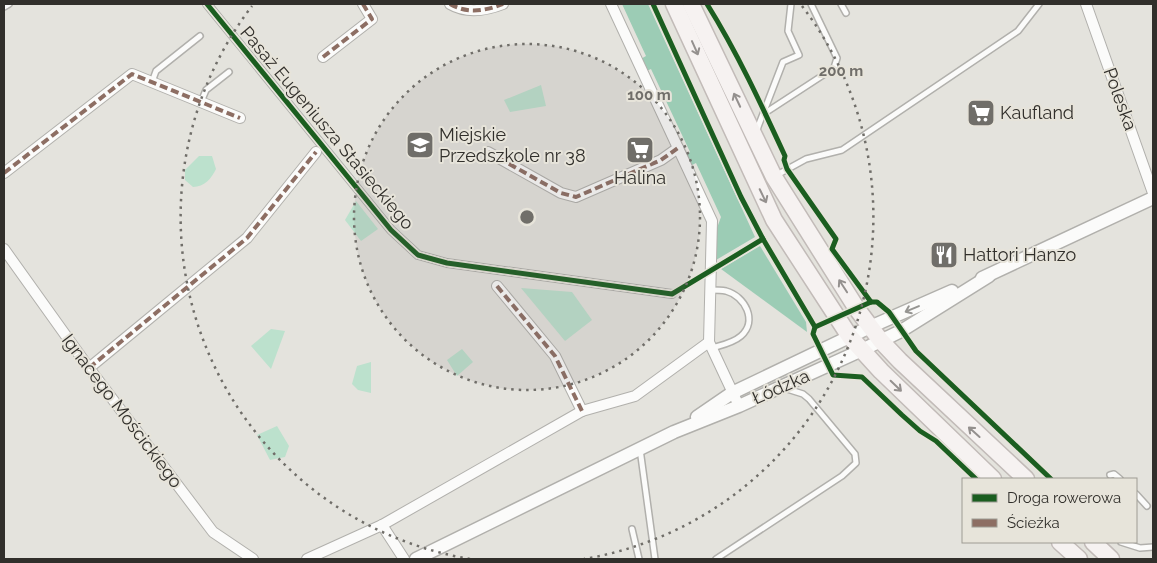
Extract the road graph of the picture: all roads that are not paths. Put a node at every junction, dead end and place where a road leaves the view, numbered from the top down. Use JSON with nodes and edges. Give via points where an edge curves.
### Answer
{"nodes":[{"id":1,"x":9,"y":4,"type":"edge"},
{"id":2,"x":207,"y":4,"type":"edge"},
{"id":3,"x":363,"y":4,"type":"edge"},
{"id":4,"x":450,"y":4,"type":"edge"},
{"id":5,"x":503,"y":4,"type":"edge"},
{"id":6,"x":610,"y":4,"type":"edge"},
{"id":7,"x":674,"y":4,"type":"edge"},
{"id":8,"x":791,"y":4,"type":"edge"},
{"id":9,"x":811,"y":4,"type":"edge"},
{"id":10,"x":841,"y":4,"type":"edge"},
{"id":11,"x":1039,"y":4,"type":"edge"},
{"id":12,"x":1086,"y":4,"type":"edge"},
{"id":13,"x":694,"y":5,"type":"edge"},
{"id":14,"x":4,"y":7,"type":"edge"},
{"id":15,"x":846,"y":12,"type":"dead end"},
{"id":16,"x":200,"y":36,"type":"dead end"},
{"id":17,"x":323,"y":57,"type":"dead end"},
{"id":18,"x":229,"y":72,"type":"dead end"},
{"id":19,"x":152,"y":82,"type":"junction"},
{"id":20,"x":201,"y":102,"type":"junction"},
{"id":21,"x":765,"y":113,"type":"junction"},
{"id":22,"x":240,"y":118,"type":"dead end"},
{"id":23,"x":754,"y":136,"type":"junction"},
{"id":24,"x":678,"y":148,"type":"junction"},
{"id":25,"x":316,"y":152,"type":"dead end"},
{"id":26,"x":488,"y":152,"type":"dead end"},
{"id":27,"x":4,"y":172,"type":"edge"},
{"id":28,"x":774,"y":177,"type":"junction"},
{"id":29,"x":1153,"y":193,"type":"edge"},
{"id":30,"x":1153,"y":198,"type":"edge"},
{"id":31,"x":4,"y":250,"type":"edge"},
{"id":32,"x":988,"y":276,"type":"junction"},
{"id":33,"x":497,"y":286,"type":"dead end"},
{"id":34,"x":710,"y":290,"type":"junction"},
{"id":35,"x":672,"y":294,"type":"dead end"},
{"id":36,"x":870,"y":327,"type":"junction"},
{"id":37,"x":850,"y":337,"type":"junction"},
{"id":38,"x":881,"y":341,"type":"junction"},
{"id":39,"x":710,"y":346,"type":"junction"},
{"id":40,"x":862,"y":350,"type":"junction"},
{"id":41,"x":88,"y":368,"type":"junction"},
{"id":42,"x":781,"y":387,"type":"junction"},
{"id":43,"x":732,"y":394,"type":"junction"},
{"id":44,"x":739,"y":406,"type":"junction"},
{"id":45,"x":582,"y":411,"type":"junction"},
{"id":46,"x":674,"y":432,"type":"junction"},
{"id":47,"x":640,"y":449,"type":"junction"},
{"id":48,"x":1110,"y":475,"type":"dead end"},
{"id":49,"x":992,"y":478,"type":"edge"},
{"id":50,"x":1025,"y":478,"type":"edge"},
{"id":51,"x":1119,"y":478,"type":"edge"},
{"id":52,"x":1137,"y":495,"type":"edge"},
{"id":53,"x":1146,"y":506,"type":"dead end"},
{"id":54,"x":382,"y":525,"type":"junction"},
{"id":55,"x":632,"y":529,"type":"dead end"},
{"id":56,"x":1061,"y":543,"type":"edge"},
{"id":57,"x":1094,"y":543,"type":"edge"},
{"id":58,"x":1124,"y":543,"type":"edge"},
{"id":59,"x":1153,"y":547,"type":"edge"},
{"id":60,"x":253,"y":559,"type":"edge"},
{"id":61,"x":307,"y":559,"type":"edge"},
{"id":62,"x":404,"y":559,"type":"edge"},
{"id":63,"x":416,"y":559,"type":"edge"},
{"id":64,"x":639,"y":559,"type":"edge"},
{"id":65,"x":655,"y":559,"type":"edge"},
{"id":66,"x":716,"y":559,"type":"edge"},
{"id":67,"x":1079,"y":559,"type":"edge"},
{"id":68,"x":1111,"y":559,"type":"edge"}],
"edges":[{"from":1,"to":14,"type":"lane"},
{"from":2,"to":35,"type":"street","name":"Pasaż Eugeniusza Stasieckiego","via":[[391,230],[418,255],[463,265]]},
{"from":3,"to":17,"type":"street","via":[[372,19]]},
{"from":4,"to":5,"type":"street","via":[[471,11]]},
{"from":6,"to":24,"type":"street"},
{"from":7,"to":37,"type":"main road","one_way":true,"via":[[774,220]]},
{"from":8,"to":21,"type":"lane","via":[[788,30],[799,54],[783,62]]},
{"from":9,"to":21,"type":"lane","via":[[836,58],[834,68]]},
{"from":10,"to":15,"type":"lane"},
{"from":11,"to":28,"type":"lane","via":[[1018,32],[842,150],[806,159]]},
{"from":12,"to":29,"type":"street","name":"Poleska"},
{"from":23,"to":13,"type":"main road","one_way":true},
{"from":16,"to":19,"type":"lane","via":[[156,71]]},
{"from":18,"to":20,"type":"lane","via":[[206,90]]},
{"from":19,"to":20,"type":"street"},
{"from":19,"to":27,"type":"street","via":[[132,74]]},
{"from":20,"to":22,"type":"street"},
{"from":21,"to":23,"type":"lane"},
{"from":23,"to":28,"type":"main road"},
{"from":24,"to":26,"type":"street","via":[[661,160],[576,197],[561,193]]},
{"from":24,"to":34,"type":"street","via":[[712,221]]},
{"from":25,"to":41,"type":"street","via":[[247,238]]},
{"from":36,"to":28,"type":"main road","one_way":true},
{"from":30,"to":32,"type":"street","name":"Łódzka"},
{"from":31,"to":41,"type":"street","name":"Ignacego Mościckiego"},
{"from":32,"to":36,"type":"street","name":"Łódzka","one_way":true},
{"from":32,"to":38,"type":"street","name":"Łódzka"},
{"from":33,"to":45,"type":"street","via":[[554,356]]},
{"from":34,"to":39,"type":"street"},
{"from":34,"to":39,"type":"lane","via":[[726,291],[739,297],[750,318],[741,336]]},
{"from":36,"to":37,"type":"street","name":"Łódzka"},
{"from":36,"to":38,"type":"main road"},
{"from":37,"to":40,"type":"main road"},
{"from":37,"to":43,"type":"street","name":"Łódzka"},
{"from":38,"to":40,"type":"street","name":"Łódzka"},
{"from":50,"to":38,"type":"main road","one_way":true},
{"from":39,"to":43,"type":"street"},
{"from":39,"to":45,"type":"street","via":[[634,396]]},
{"from":40,"to":42,"type":"street","name":"Łódzka"},
{"from":40,"to":49,"type":"main road","one_way":true},
{"from":41,"to":60,"type":"street","name":"Ignacego Mościckiego","via":[[213,532]]},
{"from":42,"to":44,"type":"street","name":"Łódzka"},
{"from":42,"to":66,"type":"lane","via":[[809,399],[855,454],[856,463],[842,476]]},
{"from":43,"to":44,"type":"street"},
{"from":43,"to":46,"type":"street","name":"Łódzka"},
{"from":44,"to":46,"type":"street","name":"Łódzka"},
{"from":45,"to":54,"type":"street"},
{"from":46,"to":47,"type":"street","name":"Łódzka"},
{"from":47,"to":63,"type":"street","name":"Łódzka"},
{"from":47,"to":65,"type":"lane"},
{"from":48,"to":51,"type":"lane"},
{"from":52,"to":53,"type":"lane"},
{"from":54,"to":61,"type":"street"},
{"from":54,"to":62,"type":"street"},
{"from":55,"to":64,"type":"lane"},
{"from":56,"to":67,"type":"main road"},
{"from":57,"to":68,"type":"main road"},
{"from":58,"to":59,"type":"lane","via":[[1140,548]]}]}
